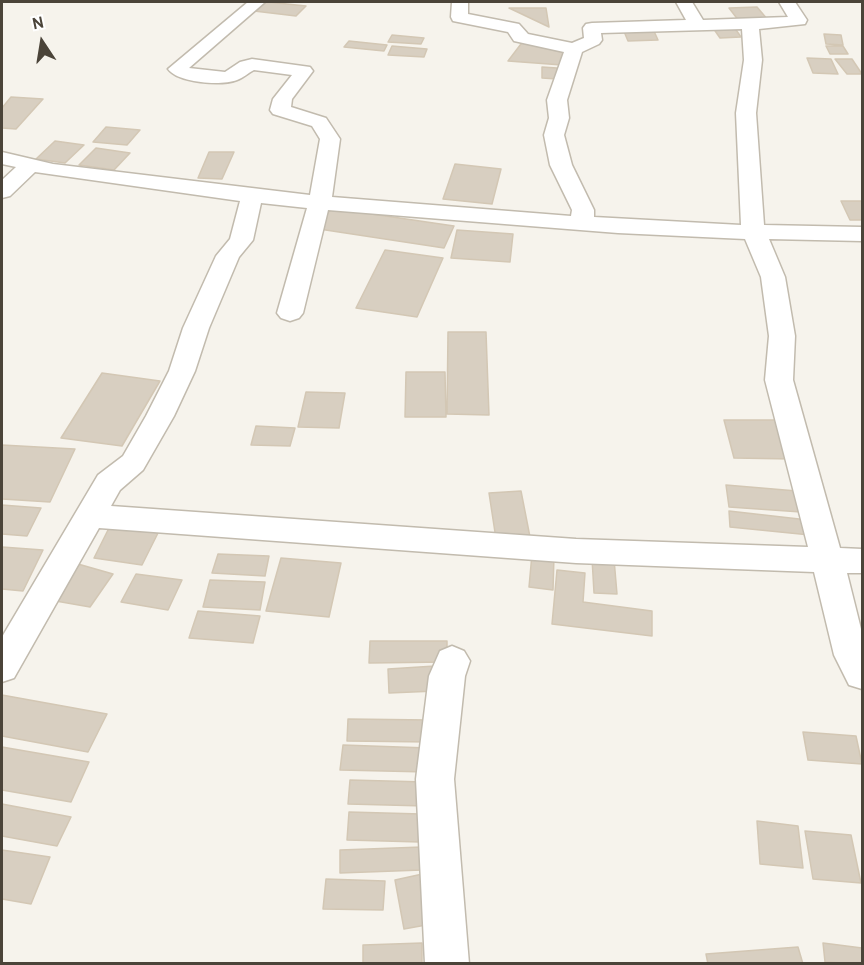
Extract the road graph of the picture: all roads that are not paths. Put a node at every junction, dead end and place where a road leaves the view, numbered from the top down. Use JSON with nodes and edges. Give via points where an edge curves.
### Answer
{"nodes":[{"id":1,"x":257,"y":2,"type":"edge"},
{"id":2,"x":460,"y":2,"type":"edge"},
{"id":3,"x":684,"y":2,"type":"edge"},
{"id":4,"x":787,"y":2,"type":"edge"},
{"id":5,"x":750,"y":23,"type":"junction"},
{"id":6,"x":697,"y":26,"type":"junction"},
{"id":7,"x":574,"y":49,"type":"junction"},
{"id":8,"x":2,"y":158,"type":"edge"},
{"id":9,"x":32,"y":164,"type":"junction"},
{"id":10,"x":2,"y":191,"type":"edge"},
{"id":11,"x":252,"y":195,"type":"junction"},
{"id":12,"x":319,"y":202,"type":"junction"},
{"id":13,"x":582,"y":223,"type":"junction"},
{"id":14,"x":753,"y":232,"type":"junction"},
{"id":15,"x":862,"y":234,"type":"edge"},
{"id":16,"x":290,"y":312,"type":"dead end"},
{"id":17,"x":89,"y":516,"type":"junction"},
{"id":18,"x":827,"y":560,"type":"junction"},
{"id":19,"x":862,"y":561,"type":"edge"},
{"id":20,"x":452,"y":661,"type":"dead end"},
{"id":21,"x":2,"y":667,"type":"edge"},
{"id":22,"x":862,"y":674,"type":"edge"},
{"id":23,"x":447,"y":963,"type":"edge"}],
"edges":[{"from":1,"to":12,"type":"street","via":[[177,69],[222,77],[232,76],[252,64],[304,71],[283,99],[280,110],[319,122],[330,139]]},
{"from":2,"to":7,"type":"street","via":[[459,17],[465,20],[513,28],[520,37]]},
{"from":3,"to":6,"type":"street"},
{"from":4,"to":5,"type":"street","via":[[799,20]]},
{"from":5,"to":6,"type":"street"},
{"from":5,"to":14,"type":"street","via":[[753,60],[746,113]]},
{"from":6,"to":7,"type":"street","via":[[592,28],[593,39]]},
{"from":7,"to":13,"type":"street","via":[[557,100],[559,118],[554,135],[561,165],[583,210]]},
{"from":8,"to":9,"type":"street"},
{"from":9,"to":10,"type":"street"},
{"from":9,"to":11,"type":"street","via":[[53,170]]},
{"from":11,"to":12,"type":"street"},
{"from":11,"to":17,"type":"street","via":[[241,240],[228,256],[160,416],[133,463],[109,483]]},
{"from":12,"to":13,"type":"street"},
{"from":12,"to":16,"type":"street"},
{"from":13,"to":14,"type":"street"},
{"from":14,"to":15,"type":"street"},
{"from":14,"to":18,"type":"street","via":[[773,277],[782,336],[779,380]]},
{"from":17,"to":18,"type":"street","via":[[385,540]]},
{"from":17,"to":21,"type":"street"},
{"from":18,"to":19,"type":"street"},
{"from":18,"to":22,"type":"street","via":[[851,655]]},
{"from":20,"to":23,"type":"street","via":[[435,779]]}]}
